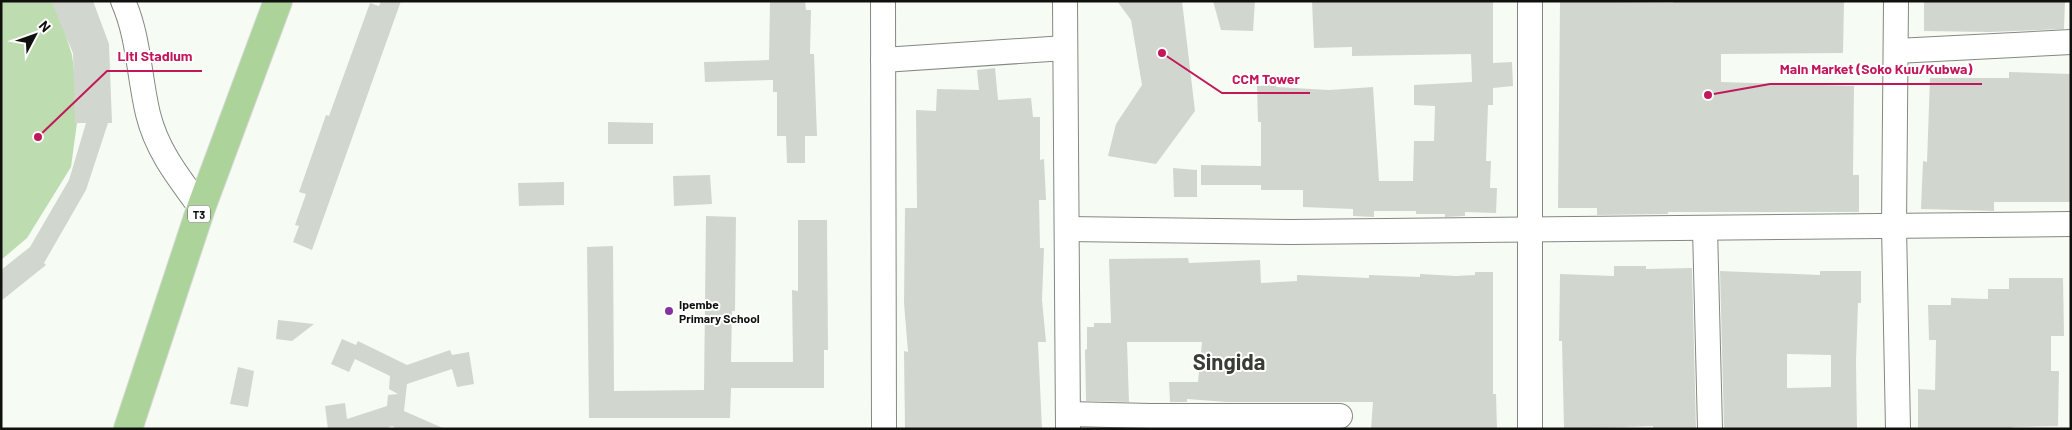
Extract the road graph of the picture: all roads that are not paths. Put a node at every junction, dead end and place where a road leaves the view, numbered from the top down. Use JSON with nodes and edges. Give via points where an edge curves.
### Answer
{"nodes":[{"id":1,"x":123,"y":1,"type":"edge"},
{"id":2,"x":278,"y":1,"type":"edge"},
{"id":3,"x":883,"y":1,"type":"edge"},
{"id":4,"x":1065,"y":1,"type":"edge"},
{"id":5,"x":1530,"y":1,"type":"edge"},
{"id":6,"x":1896,"y":1,"type":"edge"},
{"id":7,"x":2071,"y":42,"type":"edge"},
{"id":8,"x":1065,"y":48,"type":"junction"},
{"id":9,"x":1896,"y":51,"type":"junction"},
{"id":10,"x":882,"y":60,"type":"junction"},
{"id":11,"x":201,"y":208,"type":"junction"},
{"id":12,"x":2071,"y":224,"type":"edge"},
{"id":13,"x":1894,"y":226,"type":"junction"},
{"id":14,"x":1705,"y":228,"type":"junction"},
{"id":15,"x":1067,"y":229,"type":"junction"},
{"id":16,"x":1531,"y":230,"type":"junction"},
{"id":17,"x":1340,"y":416,"type":"dead end"},
{"id":18,"x":1068,"y":421,"type":"edge"},
{"id":19,"x":128,"y":429,"type":"edge"},
{"id":20,"x":884,"y":429,"type":"edge"},
{"id":21,"x":1530,"y":429,"type":"edge"},
{"id":22,"x":1710,"y":429,"type":"edge"},
{"id":23,"x":1898,"y":429,"type":"edge"}],
"edges":[{"from":1,"to":11,"type":"street","via":[[141,66],[148,115],[163,156]]},
{"from":2,"to":11,"type":"highway","number":"T3"},
{"from":3,"to":10,"type":"street"},
{"from":4,"to":8,"type":"street"},
{"from":5,"to":16,"type":"street"},
{"from":6,"to":9,"type":"street"},
{"from":7,"to":9,"type":"street"},
{"from":8,"to":10,"type":"street"},
{"from":8,"to":15,"type":"street"},
{"from":9,"to":13,"type":"street"},
{"from":10,"to":20,"type":"street"},
{"from":11,"to":19,"type":"highway","number":"T3"},
{"from":12,"to":13,"type":"street"},
{"from":13,"to":14,"type":"street"},
{"from":13,"to":23,"type":"street"},
{"from":14,"to":16,"type":"street"},
{"from":14,"to":22,"type":"street"},
{"from":15,"to":16,"type":"street","via":[[1291,232]]},
{"from":15,"to":18,"type":"street"},
{"from":16,"to":21,"type":"street"},
{"from":17,"to":18,"type":"street","via":[[1150,416]]}]}
